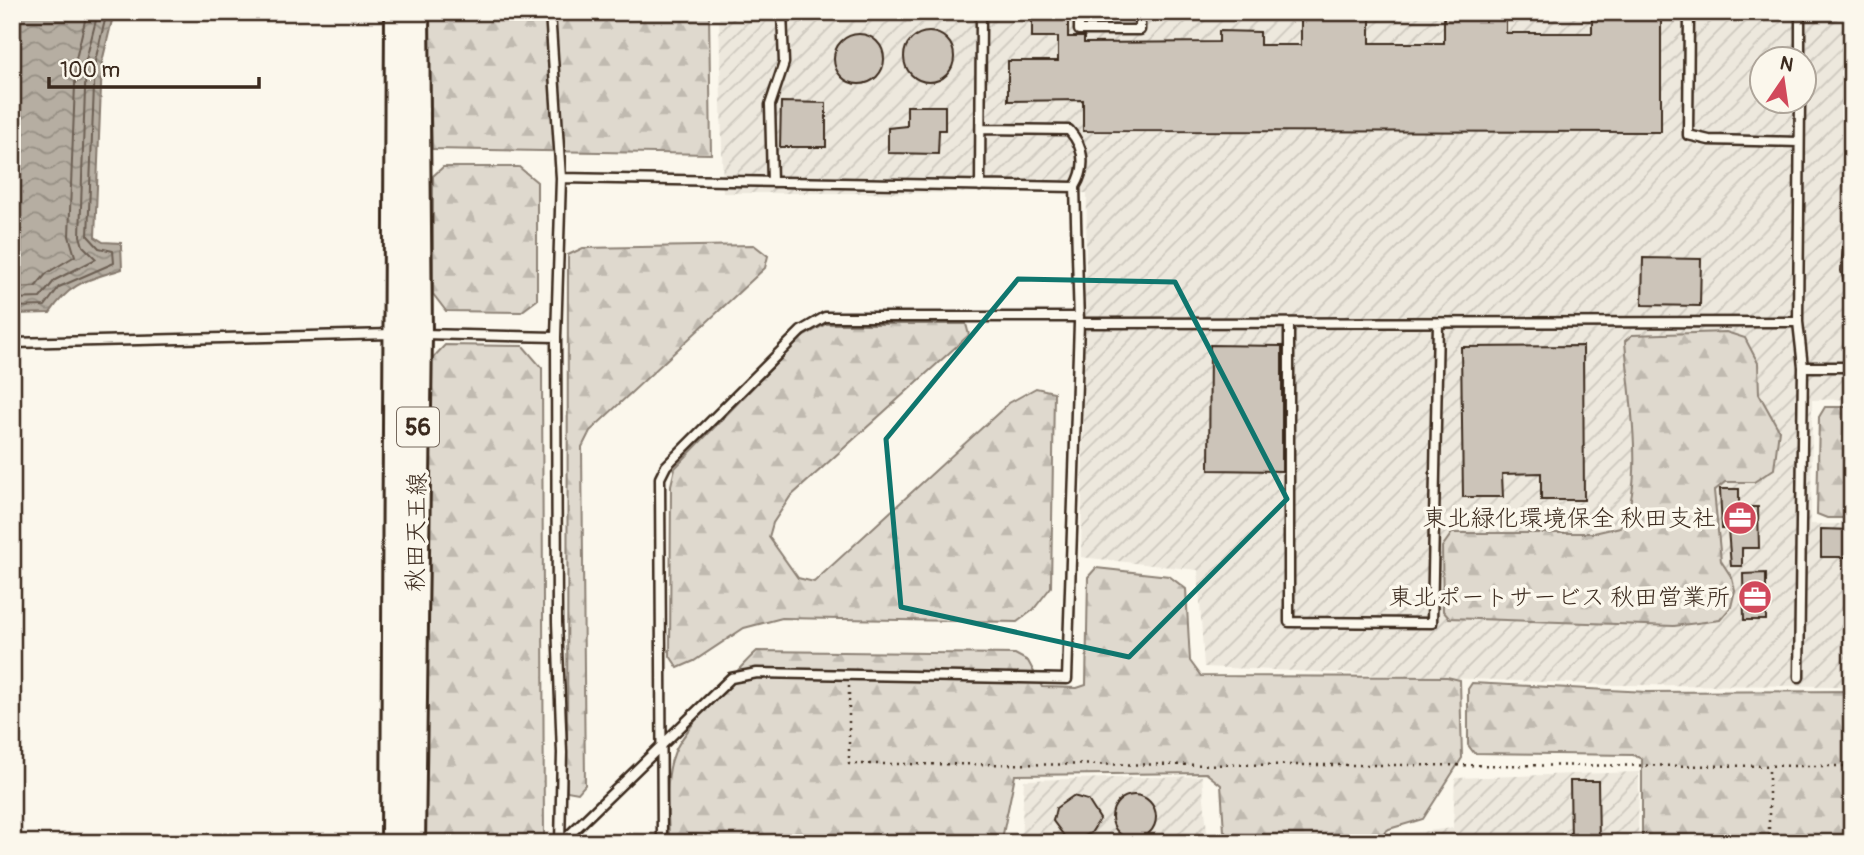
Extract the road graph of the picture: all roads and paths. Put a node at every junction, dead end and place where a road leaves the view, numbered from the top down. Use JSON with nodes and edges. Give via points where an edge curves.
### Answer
{"nodes":[{"id":1,"x":398,"y":12,"type":"edge"},
{"id":2,"x":416,"y":12,"type":"edge"},
{"id":3,"x":550,"y":12,"type":"edge"},
{"id":4,"x":782,"y":12,"type":"edge"},
{"id":5,"x":981,"y":12,"type":"edge"},
{"id":6,"x":1079,"y":12,"type":"edge"},
{"id":7,"x":1140,"y":12,"type":"edge"},
{"id":8,"x":1689,"y":12,"type":"edge"},
{"id":9,"x":1800,"y":12,"type":"edge"},
{"id":10,"x":1800,"y":46,"type":"edge"},
{"id":11,"x":1800,"y":116,"type":"edge"},
{"id":12,"x":981,"y":129,"type":"junction"},
{"id":13,"x":1799,"y":142,"type":"junction"},
{"id":14,"x":561,"y":178,"type":"junction"},
{"id":15,"x":772,"y":182,"type":"junction"},
{"id":16,"x":980,"y":186,"type":"junction"},
{"id":17,"x":1075,"y":187,"type":"junction"},
{"id":18,"x":1079,"y":320,"type":"junction"},
{"id":19,"x":1798,"y":322,"type":"junction"},
{"id":20,"x":1289,"y":323,"type":"junction"},
{"id":21,"x":1438,"y":323,"type":"junction"},
{"id":22,"x":408,"y":334,"type":"junction"},
{"id":23,"x":556,"y":337,"type":"junction"},
{"id":24,"x":12,"y":343,"type":"edge"},
{"id":25,"x":1803,"y":367,"type":"junction"},
{"id":26,"x":1852,"y":367,"type":"edge"},
{"id":27,"x":849,"y":675,"type":"junction"},
{"id":28,"x":1799,"y":677,"type":"dead end"},
{"id":29,"x":660,"y":746,"type":"junction"},
{"id":30,"x":1769,"y":766,"type":"junction"},
{"id":31,"x":1852,"y":766,"type":"edge"},
{"id":32,"x":394,"y":843,"type":"edge"},
{"id":33,"x":412,"y":843,"type":"edge"},
{"id":34,"x":561,"y":843,"type":"edge"},
{"id":35,"x":662,"y":843,"type":"edge"},
{"id":36,"x":1769,"y":843,"type":"edge"}],
"edges":[{"from":1,"to":22,"type":"main road","name":"秋田天王線","number":"56"},
{"from":2,"to":22,"type":"main road","name":"秋田天王線","number":"56"},
{"from":3,"to":14,"type":"lane"},
{"from":4,"to":15,"type":"lane","via":[[785,63],[770,104]]},
{"from":5,"to":12,"type":"lane"},
{"from":6,"to":7,"type":"lane","via":[[1079,30],[1140,30]]},
{"from":8,"to":13,"type":"lane","via":[[1688,135],[1709,140]]},
{"from":9,"to":10,"type":"lane"},
{"from":11,"to":13,"type":"lane"},
{"from":12,"to":16,"type":"lane"},
{"from":12,"to":17,"type":"lane","via":[[1069,130],[1081,144],[1082,175]]},
{"from":13,"to":19,"type":"lane"},
{"from":14,"to":15,"type":"lane"},
{"from":14,"to":23,"type":"lane"},
{"from":15,"to":16,"type":"lane"},
{"from":16,"to":17,"type":"lane"},
{"from":17,"to":18,"type":"lane"},
{"from":18,"to":20,"type":"lane"},
{"from":18,"to":27,"type":"lane","via":[[1067,679]]},
{"from":18,"to":29,"type":"lane","via":[[825,317],[801,331],[666,466],[660,478]]},
{"from":19,"to":21,"type":"lane"},
{"from":19,"to":25,"type":"lane"},
{"from":20,"to":21,"type":"lane"},
{"from":20,"to":21,"type":"lane","via":[[1289,622],[1432,624]]},
{"from":22,"to":23,"type":"lane"},
{"from":22,"to":24,"type":"lane"},
{"from":22,"to":32,"type":"main road","name":"秋田天王線","number":"56"},
{"from":22,"to":33,"type":"main road","name":"秋田天王線","number":"56"},
{"from":23,"to":34,"type":"lane"},
{"from":25,"to":26,"type":"lane"},
{"from":25,"to":28,"type":"lane"},
{"from":27,"to":29,"type":"lane","via":[[757,673],[731,678]]},
{"from":27,"to":30,"type":"path","via":[[849,764]]},
{"from":29,"to":34,"type":"lane"},
{"from":29,"to":35,"type":"lane"},
{"from":30,"to":31,"type":"path"},
{"from":30,"to":36,"type":"path"}]}
